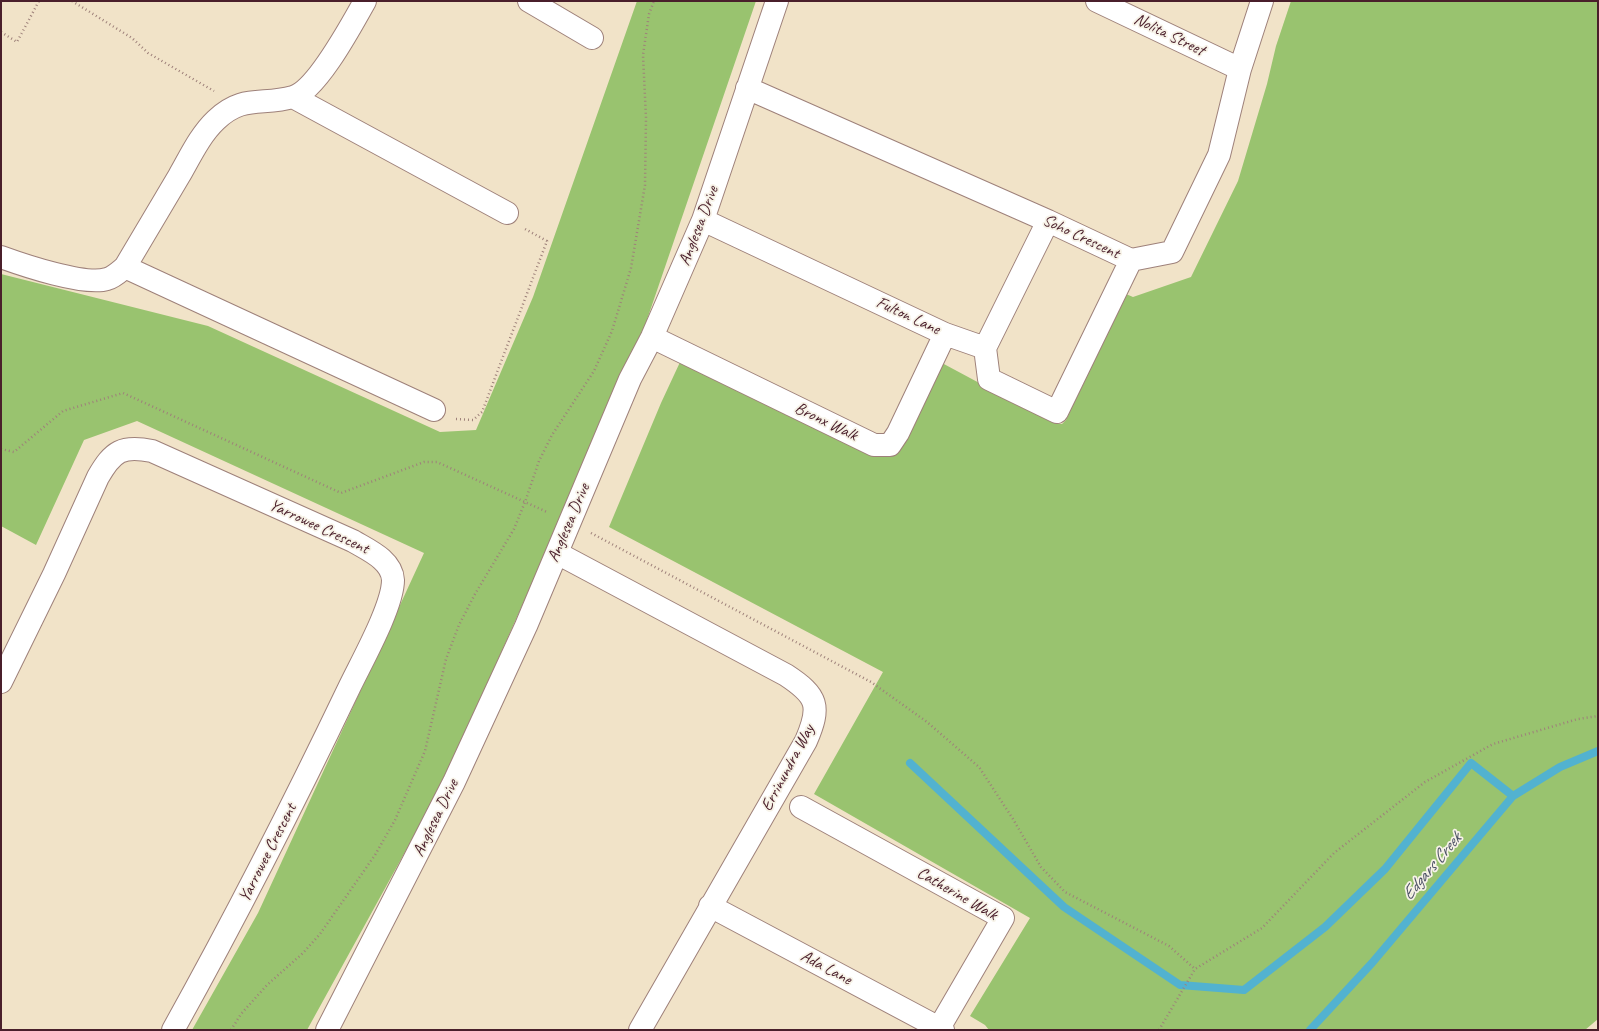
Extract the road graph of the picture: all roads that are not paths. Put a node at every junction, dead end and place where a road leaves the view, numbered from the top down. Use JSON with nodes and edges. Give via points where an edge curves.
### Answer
{"nodes":[{"id":1,"x":529,"y":1,"type":"edge"},
{"id":2,"x":777,"y":1,"type":"edge"},
{"id":3,"x":1097,"y":1,"type":"edge"},
{"id":4,"x":1262,"y":1,"type":"edge"},
{"id":5,"x":357,"y":4,"type":"edge"},
{"id":6,"x":592,"y":38,"type":"dead end"},
{"id":7,"x":1240,"y":69,"type":"junction"},
{"id":8,"x":747,"y":88,"type":"junction"},
{"id":9,"x":293,"y":97,"type":"junction"},
{"id":10,"x":507,"y":213,"type":"road end"},
{"id":11,"x":704,"y":220,"type":"junction"},
{"id":12,"x":1048,"y":220,"type":"junction"},
{"id":13,"x":1,"y":257,"type":"edge"},
{"id":14,"x":1131,"y":260,"type":"junction"},
{"id":15,"x":125,"y":268,"type":"junction"},
{"id":16,"x":945,"y":334,"type":"junction"},
{"id":17,"x":652,"y":337,"type":"junction"},
{"id":18,"x":985,"y":348,"type":"junction"},
{"id":19,"x":434,"y":410,"type":"road end"},
{"id":20,"x":557,"y":553,"type":"junction"},
{"id":21,"x":1,"y":682,"type":"edge"},
{"id":22,"x":801,"y":807,"type":"dead end"},
{"id":23,"x":710,"y":906,"type":"junction"},
{"id":24,"x":941,"y":1029,"type":"edge"},
{"id":25,"x":173,"y":1030,"type":"edge"},
{"id":26,"x":327,"y":1030,"type":"edge"},
{"id":27,"x":640,"y":1030,"type":"edge"}],
"edges":[{"from":1,"to":6,"type":"street"},
{"from":2,"to":8,"type":"street","name":"Anglesea Drive"},
{"from":3,"to":7,"type":"street","name":"Nolita Street"},
{"from":4,"to":7,"type":"street","name":"Soho Crescent"},
{"from":5,"to":9,"type":"street","via":[[314,80],[303,92]]},
{"from":7,"to":14,"type":"street","name":"Soho Crescent","via":[[1219,155],[1172,252]]},
{"from":8,"to":11,"type":"street","name":"Anglesea Drive"},
{"from":8,"to":12,"type":"street","name":"Soho Crescent"},
{"from":9,"to":10,"type":"street"},
{"from":9,"to":15,"type":"street","via":[[237,104],[216,120],[200,140]]},
{"from":11,"to":16,"type":"street","name":"Fulton Lane"},
{"from":11,"to":17,"type":"street","name":"Anglesea Drive"},
{"from":12,"to":14,"type":"street","name":"Soho Crescent"},
{"from":12,"to":18,"type":"street"},
{"from":13,"to":15,"type":"street","via":[[64,276],[89,280],[105,280]]},
{"from":14,"to":18,"type":"street","via":[[1056,412],[988,379]]},
{"from":15,"to":19,"type":"street"},
{"from":16,"to":17,"type":"street","name":"Bronx Walk","via":[[890,445],[874,445]]},
{"from":16,"to":18,"type":"street","name":"Fulton Lane"},
{"from":17,"to":20,"type":"street","name":"Anglesea Drive","via":[[612,419]]},
{"from":20,"to":23,"type":"street","name":"Errinundra Way","via":[[786,675],[810,694],[814,703],[815,714],[806,741]]},
{"from":20,"to":26,"type":"street","name":"Anglesea Drive","via":[[454,782]]},
{"from":21,"to":25,"type":"street","name":"Yarrowee Crescent","via":[[98,477],[113,455],[122,450],[137,448],[152,451],[353,542],[375,554],[388,565],[393,579],[386,609],[272,847]]},
{"from":22,"to":24,"type":"street","name":"Catherine Walk","via":[[1003,918]]},
{"from":23,"to":24,"type":"street","name":"Ada Lane"},
{"from":23,"to":27,"type":"street","name":"Errinundra Way"}]}
